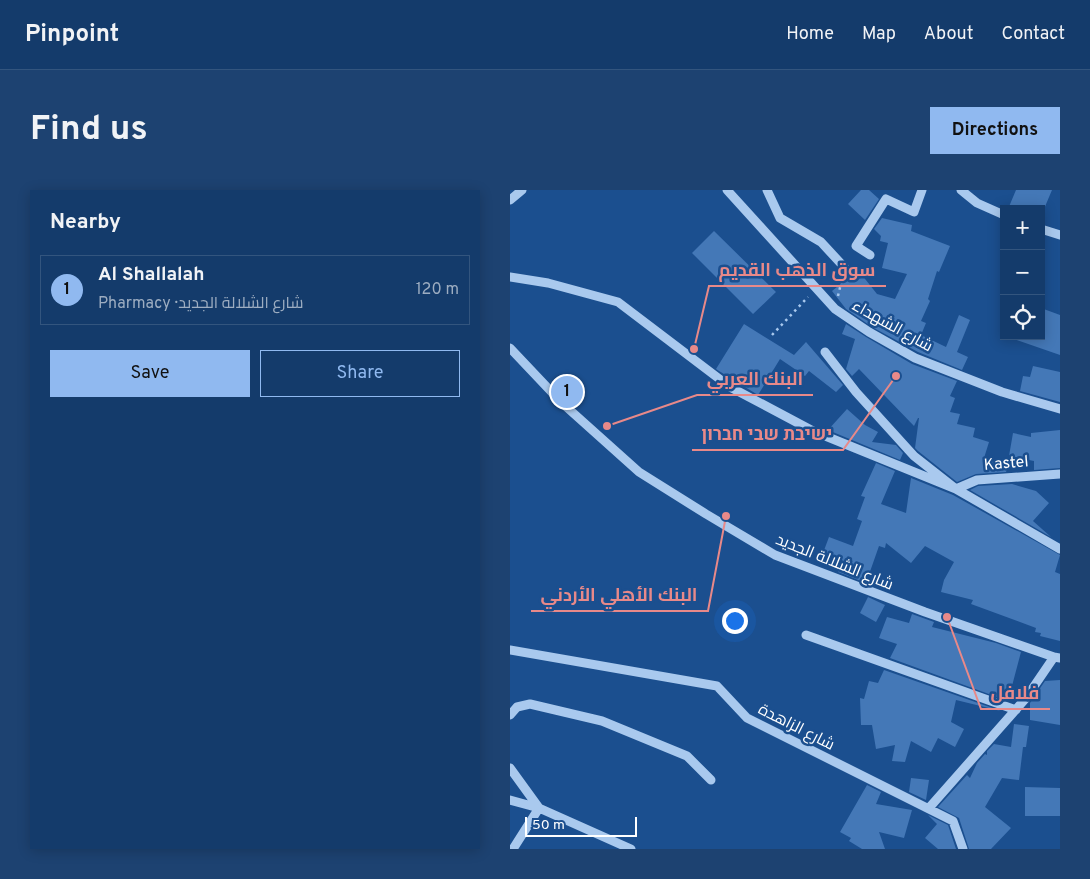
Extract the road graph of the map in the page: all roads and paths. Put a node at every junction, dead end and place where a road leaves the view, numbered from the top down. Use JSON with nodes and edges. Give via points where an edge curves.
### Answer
{"nodes":[{"id":1,"x":522,"y":190,"type":"edge"},
{"id":2,"x":727,"y":190,"type":"edge"},
{"id":3,"x":767,"y":190,"type":"edge"},
{"id":4,"x":922,"y":190,"type":"edge"},
{"id":5,"x":961,"y":190,"type":"edge"},
{"id":6,"x":510,"y":200,"type":"edge"},
{"id":7,"x":1000,"y":213,"type":"edge"},
{"id":8,"x":1045,"y":230,"type":"edge"},
{"id":9,"x":1060,"y":235,"type":"edge"},
{"id":10,"x":870,"y":255,"type":"dead end"},
{"id":11,"x":845,"y":268,"type":"dead end"},
{"id":12,"x":510,"y":277,"type":"edge"},
{"id":13,"x":816,"y":289,"type":"junction"},
{"id":14,"x":772,"y":335,"type":"dead end"},
{"id":15,"x":510,"y":348,"type":"edge"},
{"id":16,"x":825,"y":352,"type":"dead end"},
{"id":17,"x":1060,"y":409,"type":"edge"},
{"id":18,"x":1060,"y":474,"type":"edge"},
{"id":19,"x":956,"y":489,"type":"junction"},
{"id":20,"x":1060,"y":549,"type":"edge"},
{"id":21,"x":806,"y":635,"type":"dead end"},
{"id":22,"x":510,"y":650,"type":"edge"},
{"id":23,"x":1057,"y":657,"type":"edge"},
{"id":24,"x":1016,"y":710,"type":"junction"},
{"id":25,"x":510,"y":715,"type":"edge"},
{"id":26,"x":510,"y":768,"type":"edge"},
{"id":27,"x":712,"y":780,"type":"dead end"},
{"id":28,"x":510,"y":800,"type":"edge"},
{"id":29,"x":538,"y":808,"type":"junction"},
{"id":30,"x":929,"y":808,"type":"junction"},
{"id":31,"x":513,"y":849,"type":"edge"},
{"id":32,"x":631,"y":849,"type":"edge"},
{"id":33,"x":963,"y":849,"type":"edge"}],
"edges":[{"from":1,"to":6,"type":"street"},
{"from":2,"to":13,"type":"street","name":"شارع الشهداء"},
{"from":3,"to":11,"type":"street","via":[[780,218],[821,242]]},
{"from":4,"to":10,"type":"street","via":[[914,212],[886,199],[856,246]]},
{"from":5,"to":7,"type":"street","via":[[977,203]]},
{"from":8,"to":9,"type":"street"},
{"from":12,"to":19,"type":"street","via":[[548,283],[618,302],[730,387],[813,431]]},
{"from":13,"to":14,"type":"path"},
{"from":13,"to":17,"type":"street","name":"شارع الشهداء","via":[[842,314],[915,358],[1002,392]]},
{"from":15,"to":23,"type":"street","name":"شارع الشلالة الجديد","via":[[562,403],[639,472],[775,555],[925,612]]},
{"from":16,"to":19,"type":"street","via":[[914,456]]},
{"from":18,"to":19,"type":"street","name":"Kastel","via":[[977,480]]},
{"from":19,"to":20,"type":"street"},
{"from":21,"to":24,"type":"street"},
{"from":22,"to":30,"type":"street","name":"شارع الزاهدة","via":[[717,686],[747,718]]},
{"from":23,"to":24,"type":"street"},
{"from":24,"to":30,"type":"street"},
{"from":25,"to":27,"type":"street","via":[[518,707],[530,704],[602,721],[687,756]]},
{"from":26,"to":29,"type":"street"},
{"from":28,"to":29,"type":"street"},
{"from":29,"to":31,"type":"street"},
{"from":29,"to":32,"type":"street"},
{"from":30,"to":33,"type":"street","name":"شارع الزاهدة","via":[[953,821]]}]}
